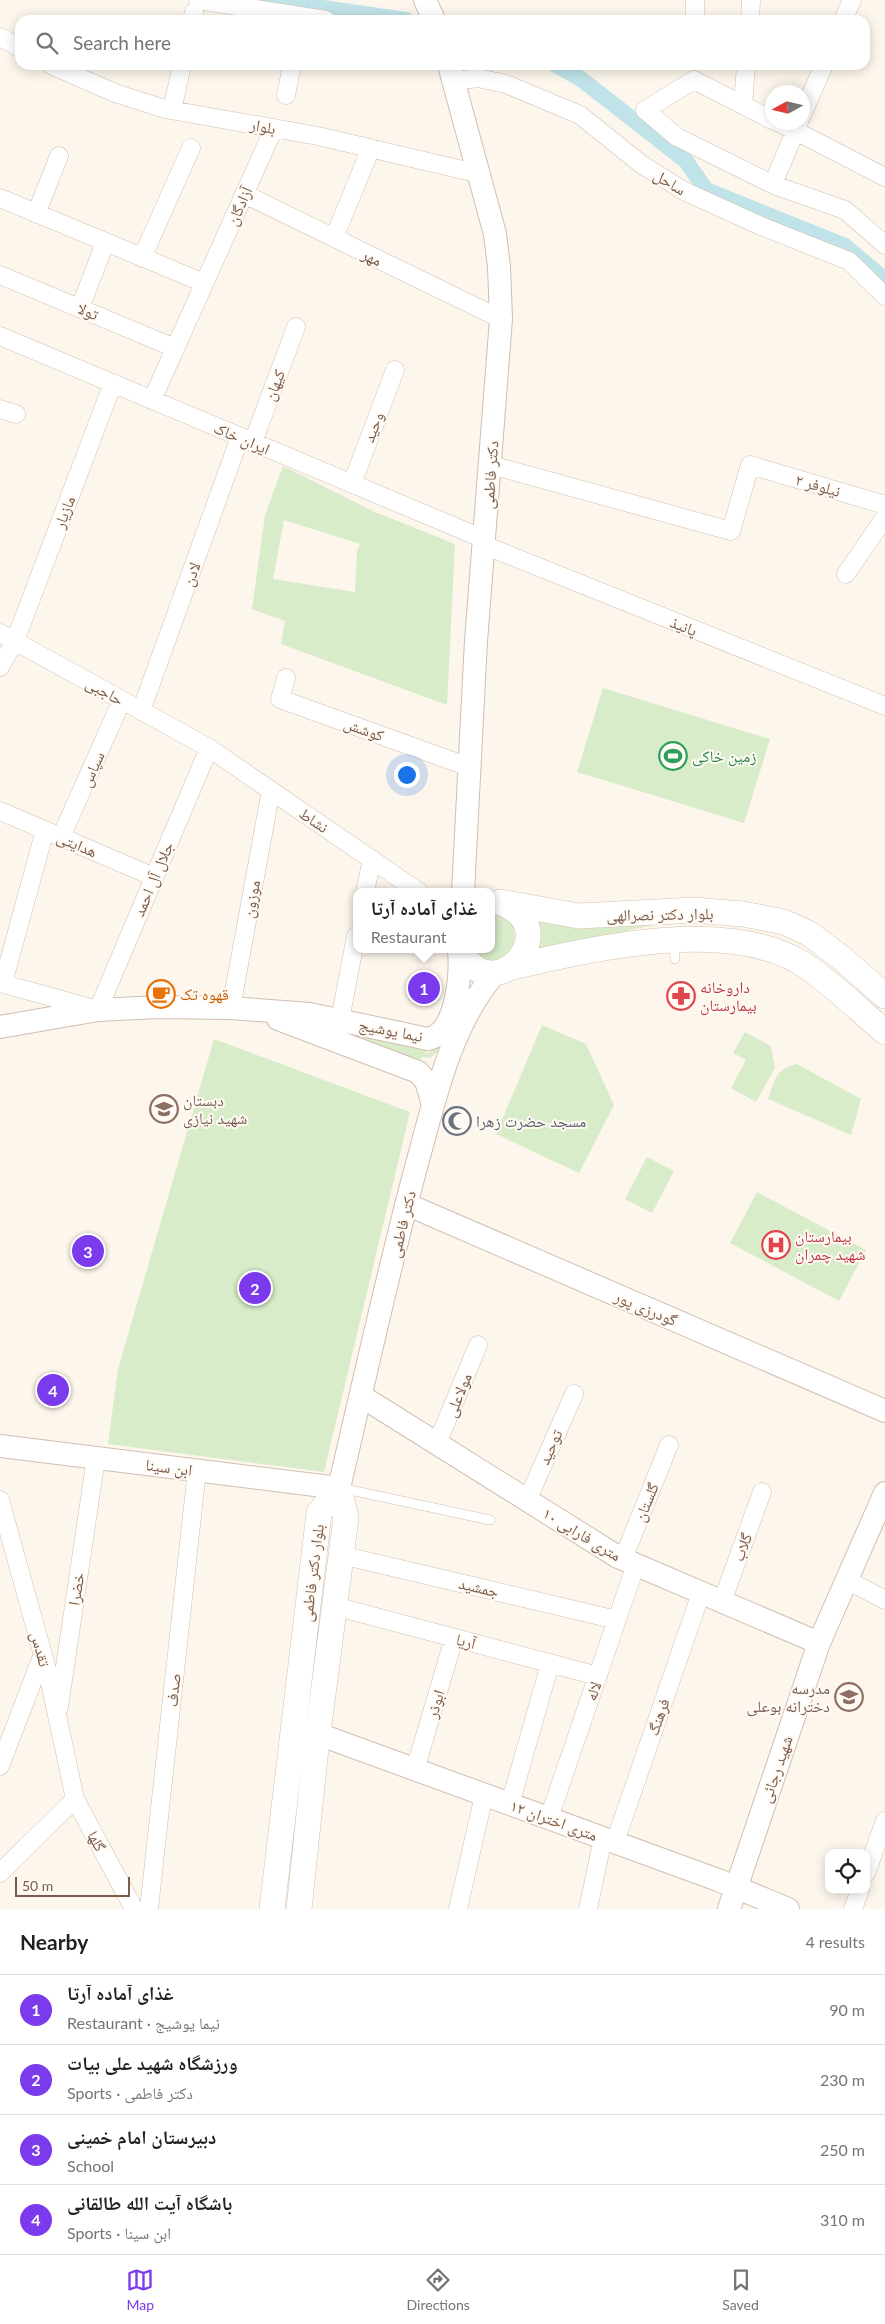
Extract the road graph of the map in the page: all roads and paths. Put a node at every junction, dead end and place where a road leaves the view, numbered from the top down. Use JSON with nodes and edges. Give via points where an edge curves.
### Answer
{"nodes":[{"id":1,"x":424,"y":0,"type":"edge"},
{"id":2,"x":695,"y":0,"type":"edge"},
{"id":3,"x":752,"y":0,"type":"edge"},
{"id":4,"x":852,"y":0,"type":"edge"},
{"id":5,"x":195,"y":11,"type":"edge"},
{"id":6,"x":253,"y":15,"type":"edge"},
{"id":7,"x":432,"y":15,"type":"edge"},
{"id":8,"x":695,"y":15,"type":"edge"},
{"id":9,"x":750,"y":15,"type":"edge"},
{"id":10,"x":845,"y":15,"type":"edge"},
{"id":11,"x":0,"y":37,"type":"edge"},
{"id":12,"x":15,"y":45,"type":"edge"},
{"id":13,"x":62,"y":70,"type":"edge"},
{"id":14,"x":181,"y":70,"type":"edge"},
{"id":15,"x":291,"y":70,"type":"edge"},
{"id":16,"x":745,"y":70,"type":"edge"},
{"id":17,"x":822,"y":70,"type":"edge"},
{"id":18,"x":694,"y":72,"type":"edge"},
{"id":19,"x":451,"y":73,"type":"edge"},
{"id":20,"x":286,"y":95,"type":"dead end"},
{"id":21,"x":810,"y":97,"type":"edge"},
{"id":22,"x":742,"y":104,"type":"junction"},
{"id":23,"x":172,"y":110,"type":"junction"},
{"id":24,"x":765,"y":116,"type":"edge"},
{"id":25,"x":274,"y":128,"type":"junction"},
{"id":26,"x":796,"y":130,"type":"edge"},
{"id":27,"x":802,"y":130,"type":"edge"},
{"id":28,"x":191,"y":148,"type":"dead end"},
{"id":29,"x":370,"y":148,"type":"junction"},
{"id":30,"x":59,"y":156,"type":"dead end"},
{"id":31,"x":480,"y":174,"type":"junction"},
{"id":32,"x":885,"y":177,"type":"edge"},
{"id":33,"x":773,"y":184,"type":"junction"},
{"id":34,"x":244,"y":194,"type":"junction"},
{"id":35,"x":0,"y":198,"type":"edge"},
{"id":36,"x":36,"y":214,"type":"junction"},
{"id":37,"x":334,"y":238,"type":"junction"},
{"id":38,"x":105,"y":243,"type":"junction"},
{"id":39,"x":885,"y":245,"type":"edge"},
{"id":40,"x":142,"y":258,"type":"junction"},
{"id":41,"x":0,"y":275,"type":"edge"},
{"id":42,"x":204,"y":283,"type":"junction"},
{"id":43,"x":885,"y":296,"type":"edge"},
{"id":44,"x":80,"y":308,"type":"junction"},
{"id":45,"x":500,"y":319,"type":"junction"},
{"id":46,"x":296,"y":327,"type":"dead end"},
{"id":47,"x":0,"y":336,"type":"edge"},
{"id":48,"x":175,"y":348,"type":"junction"},
{"id":49,"x":395,"y":370,"type":"dead end"},
{"id":50,"x":113,"y":384,"type":"junction"},
{"id":51,"x":152,"y":400,"type":"junction"},
{"id":52,"x":246,"y":440,"type":"junction"},
{"id":53,"x":490,"y":465,"type":"junction"},
{"id":54,"x":352,"y":484,"type":"junction"},
{"id":55,"x":885,"y":505,"type":"edge"},
{"id":56,"x":885,"y":517,"type":"edge"},
{"id":57,"x":484,"y":542,"type":"junction"},
{"id":58,"x":846,"y":574,"type":"dead end"},
{"id":59,"x":7,"y":637,"type":"edge"},
{"id":60,"x":0,"y":667,"type":"edge"},
{"id":61,"x":286,"y":678,"type":"dead end"},
{"id":62,"x":122,"y":700,"type":"junction"},
{"id":63,"x":885,"y":706,"type":"edge"},
{"id":64,"x":141,"y":711,"type":"junction"},
{"id":65,"x":209,"y":748,"type":"junction"},
{"id":66,"x":469,"y":767,"type":"junction"},
{"id":67,"x":271,"y":790,"type":"junction"},
{"id":68,"x":0,"y":811,"type":"edge"},
{"id":69,"x":53,"y":834,"type":"junction"},
{"id":70,"x":372,"y":859,"type":"junction"},
{"id":71,"x":154,"y":877,"type":"junction"},
{"id":72,"x":366,"y":888,"type":"edge"},
{"id":73,"x":413,"y":888,"type":"edge"},
{"id":74,"x":463,"y":888,"type":"edge"},
{"id":75,"x":496,"y":902,"type":"edge"},
{"id":76,"x":674,"y":911,"type":"junction"},
{"id":77,"x":675,"y":950,"type":"junction"},
{"id":78,"x":353,"y":952,"type":"edge"},
{"id":79,"x":460,"y":953,"type":"edge"},
{"id":80,"x":463,"y":953,"type":"edge"},
{"id":81,"x":504,"y":970,"type":"junction"},
{"id":82,"x":2,"y":983,"type":"edge"},
{"id":83,"x":885,"y":996,"type":"edge"},
{"id":84,"x":231,"y":1008,"type":"junction"},
{"id":85,"x":98,"y":1010,"type":"junction"},
{"id":86,"x":254,"y":1010,"type":"junction"},
{"id":87,"x":340,"y":1020,"type":"junction"},
{"id":88,"x":0,"y":1027,"type":"edge"},
{"id":89,"x":885,"y":1032,"type":"edge"},
{"id":90,"x":433,"y":1105,"type":"junction"},
{"id":91,"x":406,"y":1204,"type":"junction"},
{"id":92,"x":478,"y":1345,"type":"dead end"},
{"id":93,"x":574,"y":1394,"type":"dead end"},
{"id":94,"x":361,"y":1396,"type":"junction"},
{"id":95,"x":885,"y":1411,"type":"edge"},
{"id":96,"x":437,"y":1444,"type":"junction"},
{"id":97,"x":669,"y":1445,"type":"dead end"},
{"id":98,"x":0,"y":1446,"type":"edge"},
{"id":99,"x":96,"y":1458,"type":"junction"},
{"id":100,"x":197,"y":1470,"type":"junction"},
{"id":101,"x":339,"y":1488,"type":"junction"},
{"id":102,"x":762,"y":1492,"type":"dead end"},
{"id":103,"x":885,"y":1493,"type":"edge"},
{"id":104,"x":0,"y":1500,"type":"edge"},
{"id":105,"x":527,"y":1501,"type":"junction"},
{"id":106,"x":490,"y":1520,"type":"dead end"},
{"id":107,"x":341,"y":1555,"type":"junction"},
{"id":108,"x":629,"y":1562,"type":"junction"},
{"id":109,"x":847,"y":1580,"type":"junction"},
{"id":110,"x":701,"y":1592,"type":"junction"},
{"id":111,"x":885,"y":1600,"type":"edge"},
{"id":112,"x":722,"y":1602,"type":"junction"},
{"id":113,"x":334,"y":1606,"type":"junction"},
{"id":114,"x":617,"y":1620,"type":"junction"},
{"id":115,"x":454,"y":1638,"type":"junction"},
{"id":116,"x":819,"y":1644,"type":"junction"},
{"id":117,"x":43,"y":1654,"type":"junction"},
{"id":118,"x":550,"y":1664,"type":"junction"},
{"id":119,"x":598,"y":1676,"type":"junction"},
{"id":120,"x":57,"y":1720,"type":"junction"},
{"id":121,"x":318,"y":1734,"type":"junction"},
{"id":122,"x":0,"y":1766,"type":"edge"},
{"id":123,"x":416,"y":1770,"type":"junction"},
{"id":124,"x":484,"y":1795,"type":"junction"},
{"id":125,"x":75,"y":1799,"type":"junction"},
{"id":126,"x":510,"y":1804,"type":"junction"},
{"id":127,"x":550,"y":1818,"type":"junction"},
{"id":128,"x":885,"y":1821,"type":"edge"},
{"id":129,"x":609,"y":1840,"type":"junction"},
{"id":130,"x":870,"y":1862,"type":"edge"},
{"id":131,"x":0,"y":1873,"type":"edge"},
{"id":132,"x":735,"y":1887,"type":"junction"},
{"id":133,"x":859,"y":1894,"type":"edge"},
{"id":134,"x":137,"y":1909,"type":"edge"},
{"id":135,"x":272,"y":1909,"type":"edge"},
{"id":136,"x":300,"y":1909,"type":"edge"},
{"id":137,"x":458,"y":1909,"type":"edge"},
{"id":138,"x":588,"y":1909,"type":"edge"},
{"id":139,"x":728,"y":1909,"type":"edge"},
{"id":140,"x":788,"y":1909,"type":"edge"},
{"id":141,"x":853,"y":1909,"type":"edge"}],
"edges":[{"from":1,"to":7,"type":"street"},
{"from":2,"to":8,"type":"street"},
{"from":3,"to":9,"type":"street"},
{"from":4,"to":10,"type":"street"},
{"from":5,"to":6,"type":"street"},
{"from":11,"to":12,"type":"street"},
{"from":13,"to":23,"type":"street","name":"بلوار","via":[[115,93]]},
{"from":14,"to":23,"type":"street"},
{"from":15,"to":20,"type":"street"},
{"from":16,"to":22,"type":"street"},
{"from":17,"to":21,"type":"street"},
{"from":18,"to":22,"type":"street"},
{"from":18,"to":33,"type":"street","via":[[645,110],[677,137]]},
{"from":19,"to":31,"type":"street","name":"دکتر فاطمی"},
{"from":19,"to":43,"type":"street","name":"ساحل","via":[[506,84],[580,115],[641,164],[684,191],[848,261]]},
{"from":22,"to":24,"type":"street"},
{"from":23,"to":25,"type":"street","name":"بلوار"},
{"from":25,"to":29,"type":"street","name":"بلوار"},
{"from":25,"to":34,"type":"street","name":"آزادگان"},
{"from":26,"to":33,"type":"street"},
{"from":27,"to":32,"type":"street"},
{"from":28,"to":40,"type":"street"},
{"from":29,"to":31,"type":"street","name":"بلوار"},
{"from":29,"to":37,"type":"street"},
{"from":30,"to":36,"type":"street"},
{"from":31,"to":45,"type":"street","name":"دکتر فاطمی","via":[[495,234]]},
{"from":33,"to":39,"type":"street","via":[[845,210]]},
{"from":34,"to":37,"type":"street","name":"مهر"},
{"from":34,"to":42,"type":"street","name":"آزادگان"},
{"from":35,"to":36,"type":"street"},
{"from":36,"to":38,"type":"street"},
{"from":37,"to":45,"type":"street","name":"مهر"},
{"from":38,"to":40,"type":"street"},
{"from":38,"to":44,"type":"street"},
{"from":40,"to":42,"type":"street"},
{"from":41,"to":44,"type":"street","name":"تولا"},
{"from":42,"to":48,"type":"street","name":"آزادگان"},
{"from":44,"to":48,"type":"street","name":"تولا"},
{"from":45,"to":53,"type":"street","name":"دکتر فاطمی"},
{"from":46,"to":52,"type":"street","name":"کیهان"},
{"from":47,"to":50,"type":"street","name":"ایران خاک"},
{"from":48,"to":51,"type":"street","name":"آزادگان"},
{"from":49,"to":54,"type":"street","name":"وحید"},
{"from":50,"to":51,"type":"street","name":"ایران خاک"},
{"from":50,"to":59,"type":"street","name":"مازیار"},
{"from":51,"to":52,"type":"street","name":"ایران خاک"},
{"from":52,"to":54,"type":"street","name":"ایران خاک"},
{"from":52,"to":64,"type":"street","name":"لادن"},
{"from":53,"to":55,"type":"street","name":"نیلوفر ۲","via":[[731,531],[750,465]]},
{"from":53,"to":57,"type":"street","name":"دکتر فاطمی"},
{"from":54,"to":57,"type":"street","name":"ایران خاک"},
{"from":56,"to":58,"type":"street"},
{"from":57,"to":63,"type":"street","name":"پانیذ"},
{"from":57,"to":66,"type":"street","name":"دکتر فاطمی"},
{"from":59,"to":60,"type":"street","name":"مازیار"},
{"from":59,"to":62,"type":"street","name":"حاجبی"},
{"from":61,"to":66,"type":"street","name":"کوشش","via":[[280,699]]},
{"from":62,"to":64,"type":"street","name":"حاجبی"},
{"from":62,"to":69,"type":"street","name":"سپاس"},
{"from":64,"to":65,"type":"street","name":"حاجبی"},
{"from":65,"to":67,"type":"street","name":"نشاط"},
{"from":65,"to":71,"type":"street","name":"جلال آل احمد"},
{"from":66,"to":74,"type":"street","name":"دکتر فاطمی"},
{"from":67,"to":70,"type":"street","name":"نشاط"},
{"from":67,"to":84,"type":"street","name":"موزون"},
{"from":68,"to":69,"type":"street","name":"هدایتی"},
{"from":69,"to":71,"type":"street","name":"هدایتی"},
{"from":69,"to":82,"type":"street","name":"سپاس"},
{"from":70,"to":72,"type":"street"},
{"from":70,"to":73,"type":"street","name":"نشاط"},
{"from":71,"to":85,"type":"street","name":"جلال آل احمد"},
{"from":75,"to":76,"type":"main road","name":"بلوار دکتر نصرالهی","via":[[579,916]]},
{"from":75,"to":81,"type":"main road","via":[[516,911],[526,926],[528,944],[519,961]]},
{"from":76,"to":77,"type":"main road"},
{"from":76,"to":83,"type":"main road","name":"بلوار دکتر نصرالهی","via":[[743,914],[796,926],[844,960]]},
{"from":77,"to":81,"type":"main road","name":"بلوار دکتر نصرالهی","via":[[585,950]]},
{"from":77,"to":89,"type":"main road","name":"بلوار دکتر نصرالهی","via":[[711,940],[748,944],[782,954],[807,966]]},
{"from":78,"to":87,"type":"street"},
{"from":79,"to":87,"type":"street","name":"نیما یوشیج","via":[[458,991],[445,1026],[434,1038]]},
{"from":80,"to":81,"type":"main road","via":[[477,969]]},
{"from":81,"to":90,"type":"street","name":"دکتر فاطمی","via":[[475,1000],[455,1040]]},
{"from":82,"to":85,"type":"street"},
{"from":84,"to":85,"type":"street","name":"نیما یوشیج"},
{"from":84,"to":86,"type":"street","name":"نیما یوشیج"},
{"from":85,"to":88,"type":"street","name":"نیما یوشیج"},
{"from":86,"to":87,"type":"street","name":"نیما یوشیج"},
{"from":86,"to":90,"type":"street","name":"نیما یوشیج","via":[[418,1072],[426,1081]]},
{"from":90,"to":91,"type":"street","name":"دکتر فاطمی"},
{"from":91,"to":94,"type":"street","name":"دکتر فاطمی"},
{"from":91,"to":95,"type":"street","name":"گودرزی پور"},
{"from":92,"to":96,"type":"street","name":"مولاعلی"},
{"from":93,"to":105,"type":"street","name":"توحید"},
{"from":94,"to":96,"type":"street","name":"۱۰ متری فارابی"},
{"from":94,"to":101,"type":"street","name":"دکتر فاطمی"},
{"from":96,"to":105,"type":"street","name":"۱۰ متری فارابی"},
{"from":97,"to":108,"type":"street","name":"گلستان"},
{"from":98,"to":99,"type":"street","name":"ابن سینا"},
{"from":99,"to":100,"type":"street","name":"ابن سینا"},
{"from":99,"to":120,"type":"street","name":"خضرا"},
{"from":100,"to":101,"type":"street","name":"ابن سینا"},
{"from":100,"to":134,"type":"street","name":"صدف"},
{"from":101,"to":106,"type":"lane"},
{"from":101,"to":107,"type":"main road","name":"بلوار دکتر فاطمی","via":[[346,1518]]},
{"from":101,"to":135,"type":"main road","name":"بلوار دکتر فاطمی","via":[[319,1513]]},
{"from":102,"to":112,"type":"street","name":"گلاب"},
{"from":103,"to":109,"type":"street","name":"شهید رجائی"},
{"from":104,"to":117,"type":"street","name":"تقدس"},
{"from":105,"to":108,"type":"street","name":"۱۰ متری فارابی"},
{"from":107,"to":113,"type":"main road","name":"بلوار دکتر فاطمی"},
{"from":107,"to":114,"type":"street","name":"جمشید"},
{"from":108,"to":110,"type":"street","name":"۱۰ متری فارابی"},
{"from":108,"to":114,"type":"street","name":"لاله"},
{"from":109,"to":111,"type":"street"},
{"from":109,"to":116,"type":"street","name":"شهید رجائی"},
{"from":110,"to":112,"type":"street","name":"۱۰ متری فارابی"},
{"from":110,"to":129,"type":"street","name":"فرهنگ"},
{"from":112,"to":116,"type":"street","name":"۱۰ متری فارابی"},
{"from":113,"to":115,"type":"street","name":"آریا"},
{"from":113,"to":121,"type":"main road","name":"بلوار دکتر فاطمی"},
{"from":114,"to":119,"type":"street","name":"لاله"},
{"from":115,"to":118,"type":"street","name":"آریا"},
{"from":115,"to":123,"type":"street","name":"ابوذر"},
{"from":116,"to":132,"type":"street","name":"شهید رجائی"},
{"from":117,"to":120,"type":"street","name":"تقدس"},
{"from":117,"to":122,"type":"street"},
{"from":118,"to":119,"type":"street","name":"آریا"},
{"from":118,"to":126,"type":"street"},
{"from":119,"to":127,"type":"street","name":"لاله"},
{"from":120,"to":125,"type":"street","name":"تقدس"},
{"from":121,"to":123,"type":"street","name":"۱۲ متری اختران"},
{"from":121,"to":136,"type":"main road","name":"بلوار دکتر فاطمی"},
{"from":123,"to":124,"type":"street","name":"۱۲ متری اختران"},
{"from":124,"to":126,"type":"street","name":"۱۲ متری اختران"},
{"from":124,"to":137,"type":"street"},
{"from":125,"to":131,"type":"street"},
{"from":125,"to":134,"type":"street","name":"گلها"},
{"from":126,"to":127,"type":"street","name":"۱۲ متری اختران"},
{"from":127,"to":129,"type":"street","name":"۱۲ متری اختران"},
{"from":128,"to":130,"type":"street"},
{"from":129,"to":132,"type":"street","name":"۱۲ متری اختران"},
{"from":129,"to":138,"type":"street","name":"فرهنگ"},
{"from":132,"to":139,"type":"street","name":"شهید رجائی"},
{"from":132,"to":140,"type":"street","name":"۱۲ متری اختران"},
{"from":133,"to":141,"type":"street"}]}
